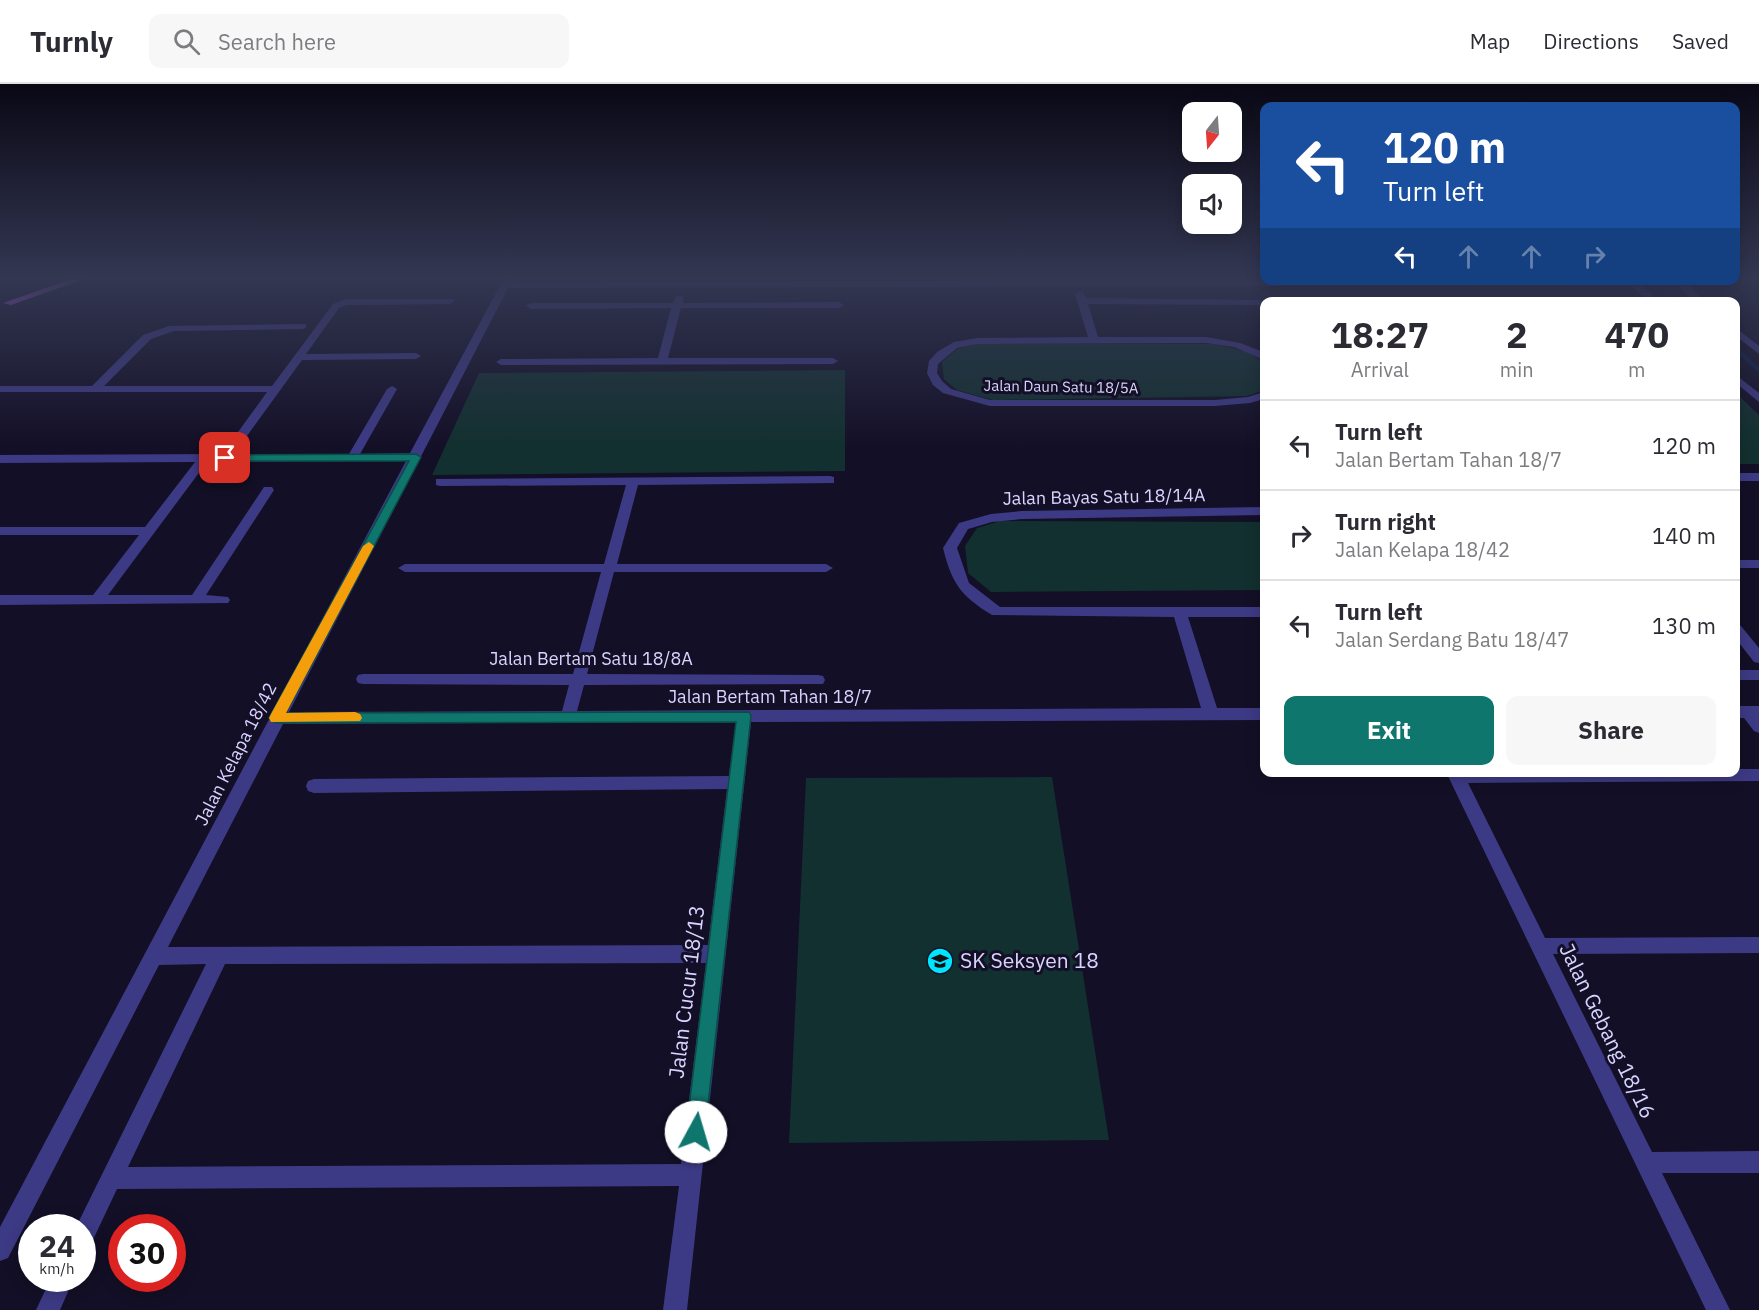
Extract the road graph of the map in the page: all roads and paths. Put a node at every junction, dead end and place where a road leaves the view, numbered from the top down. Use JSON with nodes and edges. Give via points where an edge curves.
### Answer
{"nodes":[{"id":1,"x":152,"y":335,"type":"edge"},
{"id":2,"x":315,"y":335,"type":"edge"},
{"id":3,"x":478,"y":335,"type":"edge"},
{"id":4,"x":669,"y":335,"type":"edge"},
{"id":5,"x":1093,"y":335,"type":"edge"},
{"id":6,"x":1741,"y":335,"type":"edge"},
{"id":7,"x":1094,"y":340,"type":"junction"},
{"id":8,"x":1759,"y":351,"type":"edge"},
{"id":9,"x":1260,"y":354,"type":"edge"},
{"id":10,"x":416,"y":356,"type":"dead end"},
{"id":11,"x":299,"y":357,"type":"junction"},
{"id":12,"x":501,"y":362,"type":"dead end"},
{"id":13,"x":662,"y":362,"type":"junction"},
{"id":14,"x":833,"y":362,"type":"dead end"},
{"id":15,"x":1740,"y":382,"type":"edge"},
{"id":16,"x":0,"y":389,"type":"edge"},
{"id":17,"x":95,"y":389,"type":"junction"},
{"id":18,"x":276,"y":389,"type":"junction"},
{"id":19,"x":392,"y":389,"type":"dead end"},
{"id":20,"x":1260,"y":396,"type":"edge"},
{"id":21,"x":1759,"y":399,"type":"edge"},
{"id":22,"x":416,"y":457,"type":"junction"},
{"id":23,"x":204,"y":458,"type":"junction"},
{"id":24,"x":225,"y":458,"type":"junction"},
{"id":25,"x":352,"y":458,"type":"junction"},
{"id":26,"x":2,"y":461,"type":"edge"},
{"id":27,"x":1740,"y":477,"type":"edge"},
{"id":28,"x":1759,"y":477,"type":"edge"},
{"id":29,"x":830,"y":480,"type":"dead end"},
{"id":30,"x":633,"y":481,"type":"junction"},
{"id":31,"x":440,"y":482,"type":"dead end"},
{"id":32,"x":268,"y":490,"type":"dead end"},
{"id":33,"x":1260,"y":511,"type":"edge"},
{"id":34,"x":0,"y":531,"type":"edge"},
{"id":35,"x":149,"y":531,"type":"junction"},
{"id":36,"x":1740,"y":564,"type":"edge"},
{"id":37,"x":1759,"y":564,"type":"edge"},
{"id":38,"x":405,"y":568,"type":"dead end"},
{"id":39,"x":608,"y":568,"type":"junction"},
{"id":40,"x":826,"y":568,"type":"dead end"},
{"id":41,"x":0,"y":600,"type":"edge"},
{"id":42,"x":97,"y":600,"type":"junction"},
{"id":43,"x":196,"y":600,"type":"junction"},
{"id":44,"x":223,"y":600,"type":"dead end"},
{"id":45,"x":1260,"y":612,"type":"edge"},
{"id":46,"x":1180,"y":613,"type":"junction"},
{"id":47,"x":1740,"y":635,"type":"edge"},
{"id":48,"x":1759,"y":658,"type":"edge"},
{"id":49,"x":1740,"y":675,"type":"edge"},
{"id":50,"x":1759,"y":675,"type":"edge"},
{"id":51,"x":363,"y":679,"type":"dead end"},
{"id":52,"x":577,"y":679,"type":"junction"},
{"id":53,"x":818,"y":680,"type":"dead end"},
{"id":54,"x":1747,"y":712,"type":"edge"},
{"id":55,"x":1260,"y":714,"type":"edge"},
{"id":56,"x":1211,"y":715,"type":"junction"},
{"id":57,"x":744,"y":716,"type":"junction"},
{"id":58,"x":568,"y":717,"type":"junction"},
{"id":59,"x":276,"y":718,"type":"junction"},
{"id":60,"x":1759,"y":727,"type":"edge"},
{"id":61,"x":1740,"y":776,"type":"edge"},
{"id":62,"x":1759,"y":776,"type":"edge"},
{"id":63,"x":1456,"y":777,"type":"edge"},
{"id":64,"x":736,"y":782,"type":"junction"},
{"id":65,"x":314,"y":786,"type":"dead end"},
{"id":66,"x":1759,"y":945,"type":"edge"},
{"id":67,"x":1539,"y":946,"type":"junction"},
{"id":68,"x":716,"y":954,"type":"junction"},
{"id":69,"x":154,"y":956,"type":"junction"},
{"id":70,"x":220,"y":956,"type":"junction"},
{"id":71,"x":1759,"y":1162,"type":"edge"},
{"id":72,"x":1646,"y":1163,"type":"junction"},
{"id":73,"x":690,"y":1175,"type":"junction"},
{"id":74,"x":112,"y":1178,"type":"junction"},
{"id":75,"x":94,"y":1214,"type":"edge"},
{"id":76,"x":0,"y":1250,"type":"edge"},
{"id":77,"x":56,"y":1292,"type":"edge"},
{"id":78,"x":48,"y":1310,"type":"edge"},
{"id":79,"x":675,"y":1310,"type":"edge"},
{"id":80,"x":1718,"y":1310,"type":"edge"}],
"edges":[{"from":1,"to":17,"type":"street"},
{"from":2,"to":11,"type":"street"},
{"from":3,"to":22,"type":"street","name":"Jalan Kelapa 18/42"},
{"from":4,"to":13,"type":"street"},
{"from":5,"to":7,"type":"street"},
{"from":6,"to":8,"type":"street"},
{"from":7,"to":9,"type":"street","name":"Jalan Daun Satu 18/5A","via":[[1230,342]]},
{"from":7,"to":20,"type":"street","name":"Jalan Daun Satu 18/5A","via":[[1000,339],[954,345],[933,363],[932,373],[946,391],[990,403],[1215,403]]},
{"from":10,"to":11,"type":"street"},
{"from":11,"to":18,"type":"street"},
{"from":12,"to":13,"type":"street"},
{"from":13,"to":14,"type":"street"},
{"from":15,"to":21,"type":"street"},
{"from":16,"to":17,"type":"street"},
{"from":17,"to":18,"type":"street"},
{"from":18,"to":24,"type":"street"},
{"from":19,"to":25,"type":"street"},
{"from":22,"to":25,"type":"street"},
{"from":22,"to":59,"type":"street","name":"Jalan Kelapa 18/42"},
{"from":23,"to":24,"type":"street"},
{"from":23,"to":26,"type":"street"},
{"from":23,"to":35,"type":"street"},
{"from":24,"to":25,"type":"street"},
{"from":27,"to":28,"type":"street"},
{"from":29,"to":30,"type":"street"},
{"from":30,"to":31,"type":"street"},
{"from":30,"to":39,"type":"street"},
{"from":32,"to":43,"type":"street"},
{"from":33,"to":46,"type":"street","name":"Jalan Bayas Satu 18/14A","via":[[991,518],[963,526],[950,548],[957,579],[973,597],[997,612]]},
{"from":34,"to":35,"type":"street"},
{"from":35,"to":42,"type":"street"},
{"from":36,"to":37,"type":"street"},
{"from":38,"to":39,"type":"street"},
{"from":39,"to":40,"type":"street"},
{"from":39,"to":52,"type":"street"},
{"from":41,"to":42,"type":"street"},
{"from":42,"to":43,"type":"street"},
{"from":43,"to":44,"type":"street"},
{"from":45,"to":46,"type":"street","name":"Jalan Bayas Satu 18/14A"},
{"from":46,"to":56,"type":"street"},
{"from":47,"to":48,"type":"street"},
{"from":49,"to":50,"type":"street"},
{"from":51,"to":52,"type":"street","name":"Jalan Bertam Satu 18/8A"},
{"from":52,"to":53,"type":"street","name":"Jalan Bertam Satu 18/8A"},
{"from":52,"to":58,"type":"street"},
{"from":54,"to":60,"type":"street"},
{"from":55,"to":56,"type":"street","name":"Jalan Bertam Tahan 18/7"},
{"from":56,"to":57,"type":"street","name":"Jalan Bertam Tahan 18/7"},
{"from":57,"to":58,"type":"street","name":"Jalan Bertam Tahan 18/7"},
{"from":57,"to":64,"type":"street","name":"Jalan Cucur 18/13"},
{"from":58,"to":59,"type":"street","name":"Jalan Bertam Tahan 18/7"},
{"from":59,"to":69,"type":"street","name":"Jalan Kelapa 18/42"},
{"from":61,"to":62,"type":"street"},
{"from":63,"to":67,"type":"street","name":"Jalan Gebang 18/16"},
{"from":64,"to":65,"type":"street"},
{"from":64,"to":68,"type":"street","name":"Jalan Cucur 18/13"},
{"from":66,"to":67,"type":"street"},
{"from":67,"to":72,"type":"street","name":"Jalan Gebang 18/16"},
{"from":68,"to":70,"type":"street"},
{"from":68,"to":73,"type":"street","name":"Jalan Cucur 18/13"},
{"from":69,"to":70,"type":"street"},
{"from":69,"to":76,"type":"street","name":"Jalan Kelapa 18/42"},
{"from":70,"to":74,"type":"street"},
{"from":71,"to":72,"type":"street"},
{"from":72,"to":80,"type":"street","name":"Jalan Gebang 18/16"},
{"from":73,"to":74,"type":"street"},
{"from":73,"to":79,"type":"street","name":"Jalan Cucur 18/13"},
{"from":74,"to":75,"type":"street"},
{"from":77,"to":78,"type":"street"}]}
